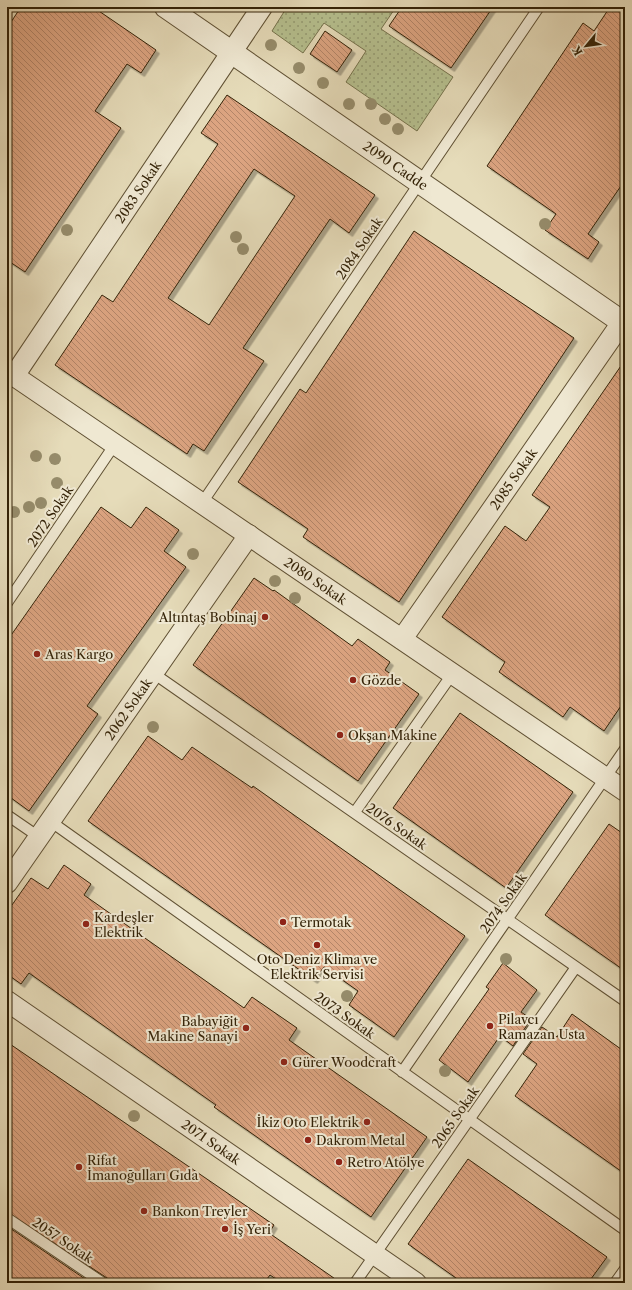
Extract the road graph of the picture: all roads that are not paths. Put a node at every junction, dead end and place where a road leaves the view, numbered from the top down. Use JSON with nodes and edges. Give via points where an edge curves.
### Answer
{"nodes":[{"id":1,"x":166,"y":7,"type":"edge"},
{"id":2,"x":262,"y":7,"type":"edge"},
{"id":3,"x":539,"y":7,"type":"edge"},
{"id":4,"x":231,"y":52,"type":"junction"},
{"id":5,"x":420,"y":182,"type":"junction"},
{"id":6,"x":624,"y":321,"type":"edge"},
{"id":7,"x":11,"y":373,"type":"edge"},
{"id":8,"x":115,"y":444,"type":"junction"},
{"id":9,"x":202,"y":503,"type":"junction"},
{"id":10,"x":249,"y":535,"type":"junction"},
{"id":11,"x":7,"y":603,"type":"edge"},
{"id":12,"x":402,"y":639,"type":"junction"},
{"id":13,"x":153,"y":673,"type":"junction"},
{"id":14,"x":453,"y":673,"type":"junction"},
{"id":15,"x":625,"y":749,"type":"edge"},
{"id":16,"x":605,"y":777,"type":"junction"},
{"id":17,"x":625,"y":791,"type":"edge"},
{"id":18,"x":355,"y":812,"type":"junction"},
{"id":19,"x":7,"y":815,"type":"edge"},
{"id":20,"x":44,"y":829,"type":"junction"},
{"id":21,"x":7,"y":883,"type":"edge"},
{"id":22,"x":508,"y":919,"type":"junction"},
{"id":23,"x":576,"y":967,"type":"junction"},
{"id":24,"x":7,"y":1001,"type":"edge"},
{"id":25,"x":625,"y":1001,"type":"edge"},
{"id":26,"x":402,"y":1072,"type":"junction"},
{"id":27,"x":469,"y":1119,"type":"junction"},
{"id":28,"x":7,"y":1218,"type":"edge"},
{"id":29,"x":625,"y":1230,"type":"edge"},
{"id":30,"x":375,"y":1254,"type":"junction"},
{"id":31,"x":625,"y":1269,"type":"edge"},
{"id":32,"x":103,"y":1283,"type":"edge"},
{"id":33,"x":355,"y":1283,"type":"edge"},
{"id":34,"x":416,"y":1283,"type":"edge"},
{"id":35,"x":615,"y":1283,"type":"edge"}],
"edges":[{"from":1,"to":4,"type":"street","name":"2090 Cadde"},
{"from":2,"to":4,"type":"street","name":"2083 Sokak"},
{"from":3,"to":5,"type":"lane","name":"2084 Sokak"},
{"from":4,"to":5,"type":"street","name":"2090 Cadde"},
{"from":4,"to":7,"type":"street","name":"2083 Sokak"},
{"from":5,"to":6,"type":"street","name":"2090 Cadde"},
{"from":5,"to":9,"type":"lane","name":"2084 Sokak"},
{"from":6,"to":12,"type":"street","name":"2085 Sokak"},
{"from":7,"to":8,"type":"street","name":"2080 Sokak"},
{"from":8,"to":9,"type":"street","name":"2080 Sokak"},
{"from":8,"to":11,"type":"lane","name":"2072 Sokak"},
{"from":9,"to":10,"type":"street","name":"2080 Sokak"},
{"from":10,"to":12,"type":"street","name":"2080 Sokak"},
{"from":10,"to":13,"type":"street","name":"2062 Sokak"},
{"from":12,"to":14,"type":"street","name":"2080 Sokak"},
{"from":13,"to":18,"type":"lane","name":"2076 Sokak"},
{"from":13,"to":20,"type":"street","name":"2062 Sokak"},
{"from":14,"to":16,"type":"street","name":"2080 Sokak"},
{"from":14,"to":18,"type":"lane"},
{"from":15,"to":16,"type":"lane","name":"2074 Sokak"},
{"from":16,"to":17,"type":"street","name":"2080 Sokak"},
{"from":16,"to":22,"type":"lane","name":"2074 Sokak"},
{"from":18,"to":22,"type":"lane","name":"2076 Sokak"},
{"from":19,"to":20,"type":"lane","name":"2073 Sokak"},
{"from":20,"to":21,"type":"street","name":"2062 Sokak"},
{"from":20,"to":26,"type":"lane","name":"2073 Sokak"},
{"from":22,"to":23,"type":"lane","name":"2076 Sokak"},
{"from":22,"to":26,"type":"lane","name":"2074 Sokak"},
{"from":23,"to":25,"type":"lane","name":"2076 Sokak"},
{"from":23,"to":27,"type":"lane","name":"2065 Sokak"},
{"from":24,"to":30,"type":"street","name":"2071 Sokak"},
{"from":26,"to":27,"type":"lane","name":"2073 Sokak"},
{"from":27,"to":29,"type":"lane","name":"2073 Sokak"},
{"from":27,"to":30,"type":"lane","name":"2065 Sokak"},
{"from":28,"to":32,"type":"lane","name":"2057 Sokak"},
{"from":30,"to":33,"type":"lane","name":"2065 Sokak"},
{"from":30,"to":34,"type":"street","name":"2071 Sokak"},
{"from":31,"to":35,"type":"lane"}]}
